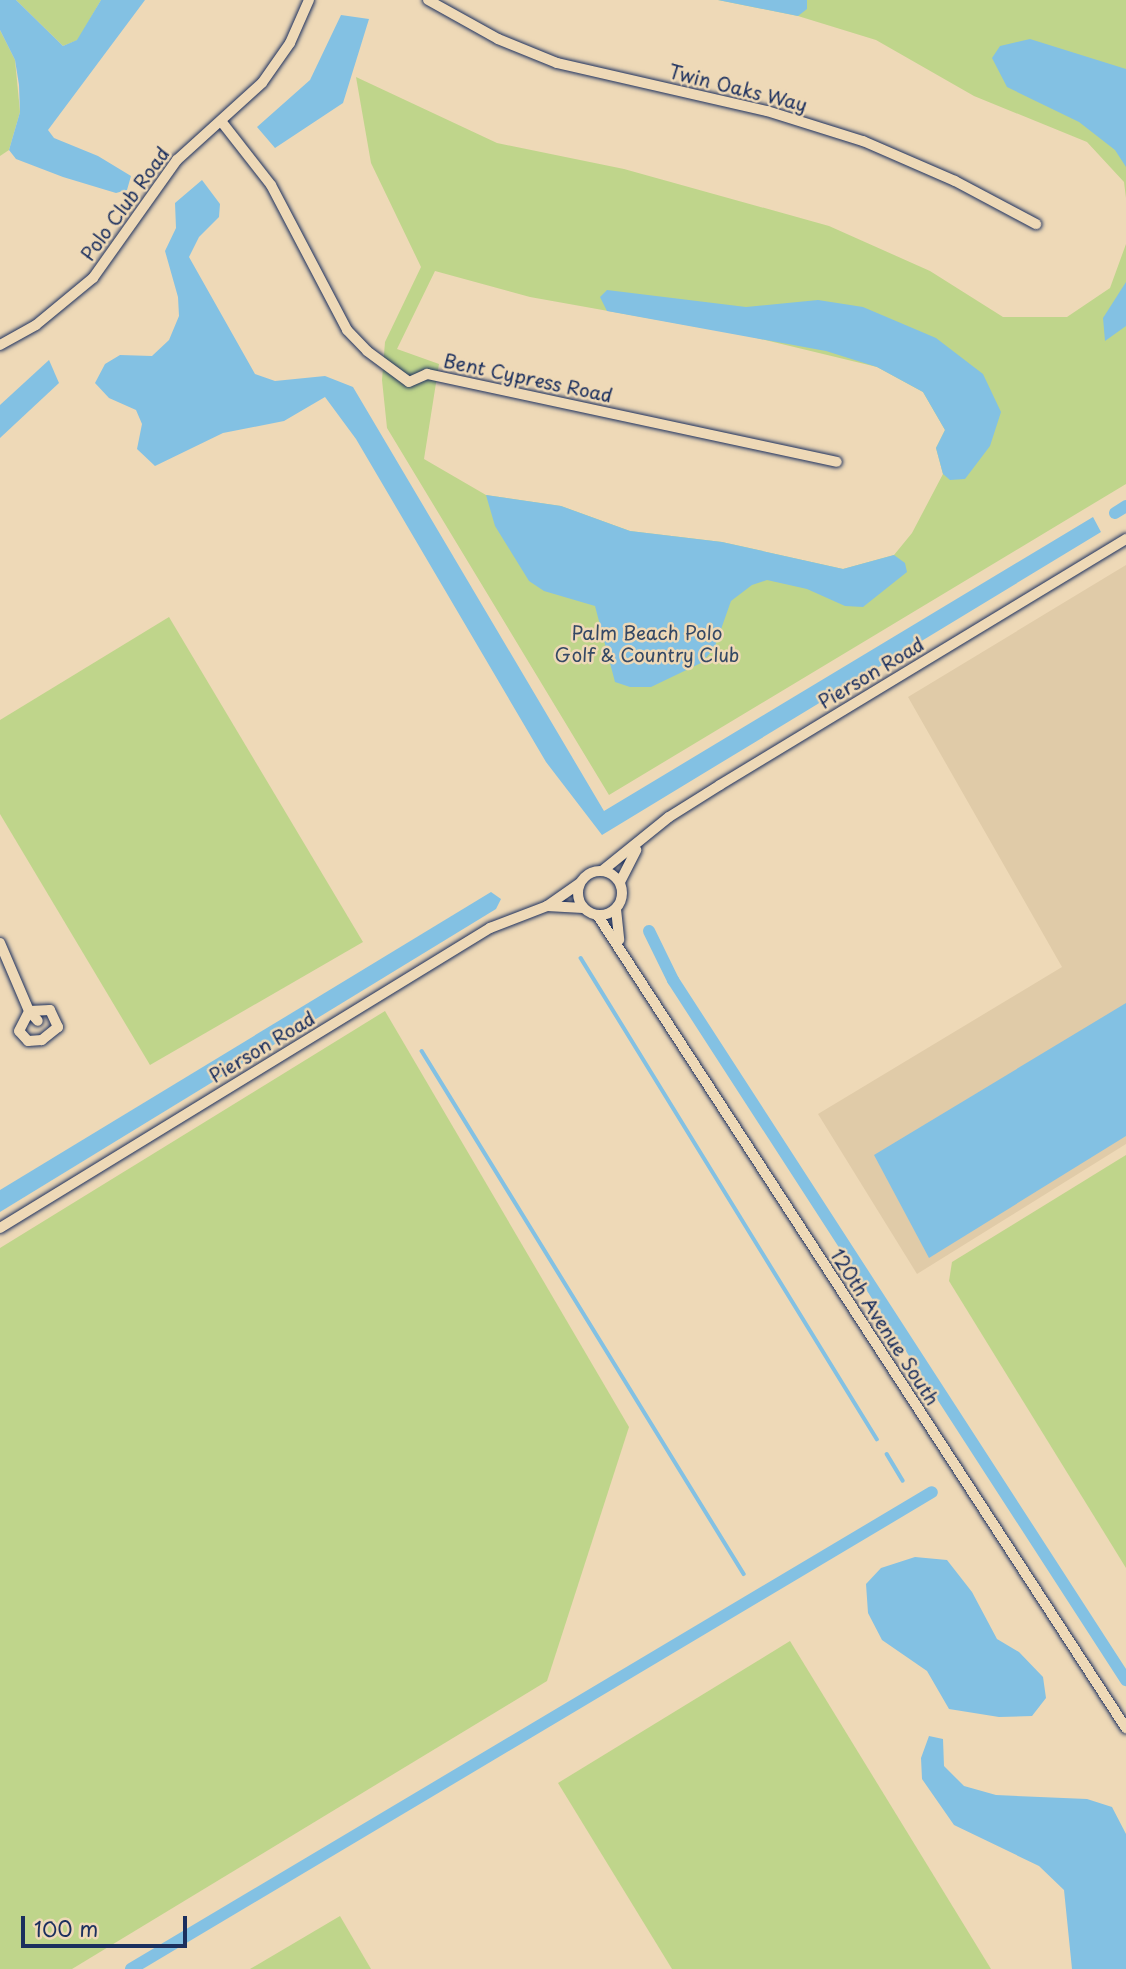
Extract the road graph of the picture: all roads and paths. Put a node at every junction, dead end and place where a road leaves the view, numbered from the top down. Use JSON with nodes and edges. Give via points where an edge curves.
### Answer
{"nodes":[{"id":1,"x":309,"y":0,"type":"edge"},
{"id":2,"x":428,"y":0,"type":"edge"},
{"id":3,"x":221,"y":121,"type":"junction"},
{"id":4,"x":1035,"y":224,"type":"dead end"},
{"id":5,"x":0,"y":345,"type":"edge"},
{"id":6,"x":837,"y":462,"type":"dead end"},
{"id":7,"x":1126,"y":539,"type":"edge"},
{"id":8,"x":639,"y":844,"type":"junction"},
{"id":9,"x":602,"y":871,"type":"junction"},
{"id":10,"x":620,"y":882,"type":"junction"},
{"id":11,"x":580,"y":883,"type":"junction"},
{"id":12,"x":547,"y":906,"type":"junction"},
{"id":13,"x":583,"y":908,"type":"junction"},
{"id":14,"x":616,"y":909,"type":"junction"},
{"id":15,"x":598,"y":916,"type":"junction"},
{"id":16,"x":0,"y":943,"type":"edge"},
{"id":17,"x":619,"y":943,"type":"junction"},
{"id":18,"x":38,"y":1021,"type":"dead end"},
{"id":19,"x":0,"y":1228,"type":"edge"},
{"id":20,"x":1126,"y":1728,"type":"edge"}],
"edges":[{"from":1,"to":3,"type":"street","name":"Polo Club Road","via":[[280,60]]},
{"from":2,"to":4,"type":"street","name":"Twin Oaks Way","via":[[498,39],[557,63],[767,111],[863,141],[955,181]]},
{"from":3,"to":5,"type":"street","name":"Polo Club Road","via":[[164,175],[93,278],[36,325]]},
{"from":3,"to":6,"type":"street","name":"Bent Cypress Road","via":[[271,185],[348,330],[367,351],[409,382],[427,374]]},
{"from":7,"to":8,"type":"street","name":"Pierson Road","via":[[720,785],[669,817]]},
{"from":8,"to":9,"type":"street","name":"Pierson Road"},
{"from":8,"to":10,"type":"street","name":"Pierson Road"},
{"from":9,"to":10,"type":"street"},
{"from":9,"to":11,"type":"street","via":[[587,875]]},
{"from":10,"to":14,"type":"street","via":[[623,893]]},
{"from":11,"to":12,"type":"street","name":"Pierson Road"},
{"from":11,"to":13,"type":"street"},
{"from":12,"to":13,"type":"street","name":"Pierson Road"},
{"from":12,"to":19,"type":"street","name":"Pierson Road","via":[[490,928]]},
{"from":13,"to":15,"type":"street"},
{"from":14,"to":15,"type":"street"},
{"from":14,"to":17,"type":"street","name":"120th Avenue South"},
{"from":15,"to":17,"type":"street","name":"120th Avenue South"},
{"from":16,"to":18,"type":"street","via":[[29,1011]]},
{"from":17,"to":20,"type":"street","name":"120th Avenue South"}]}
